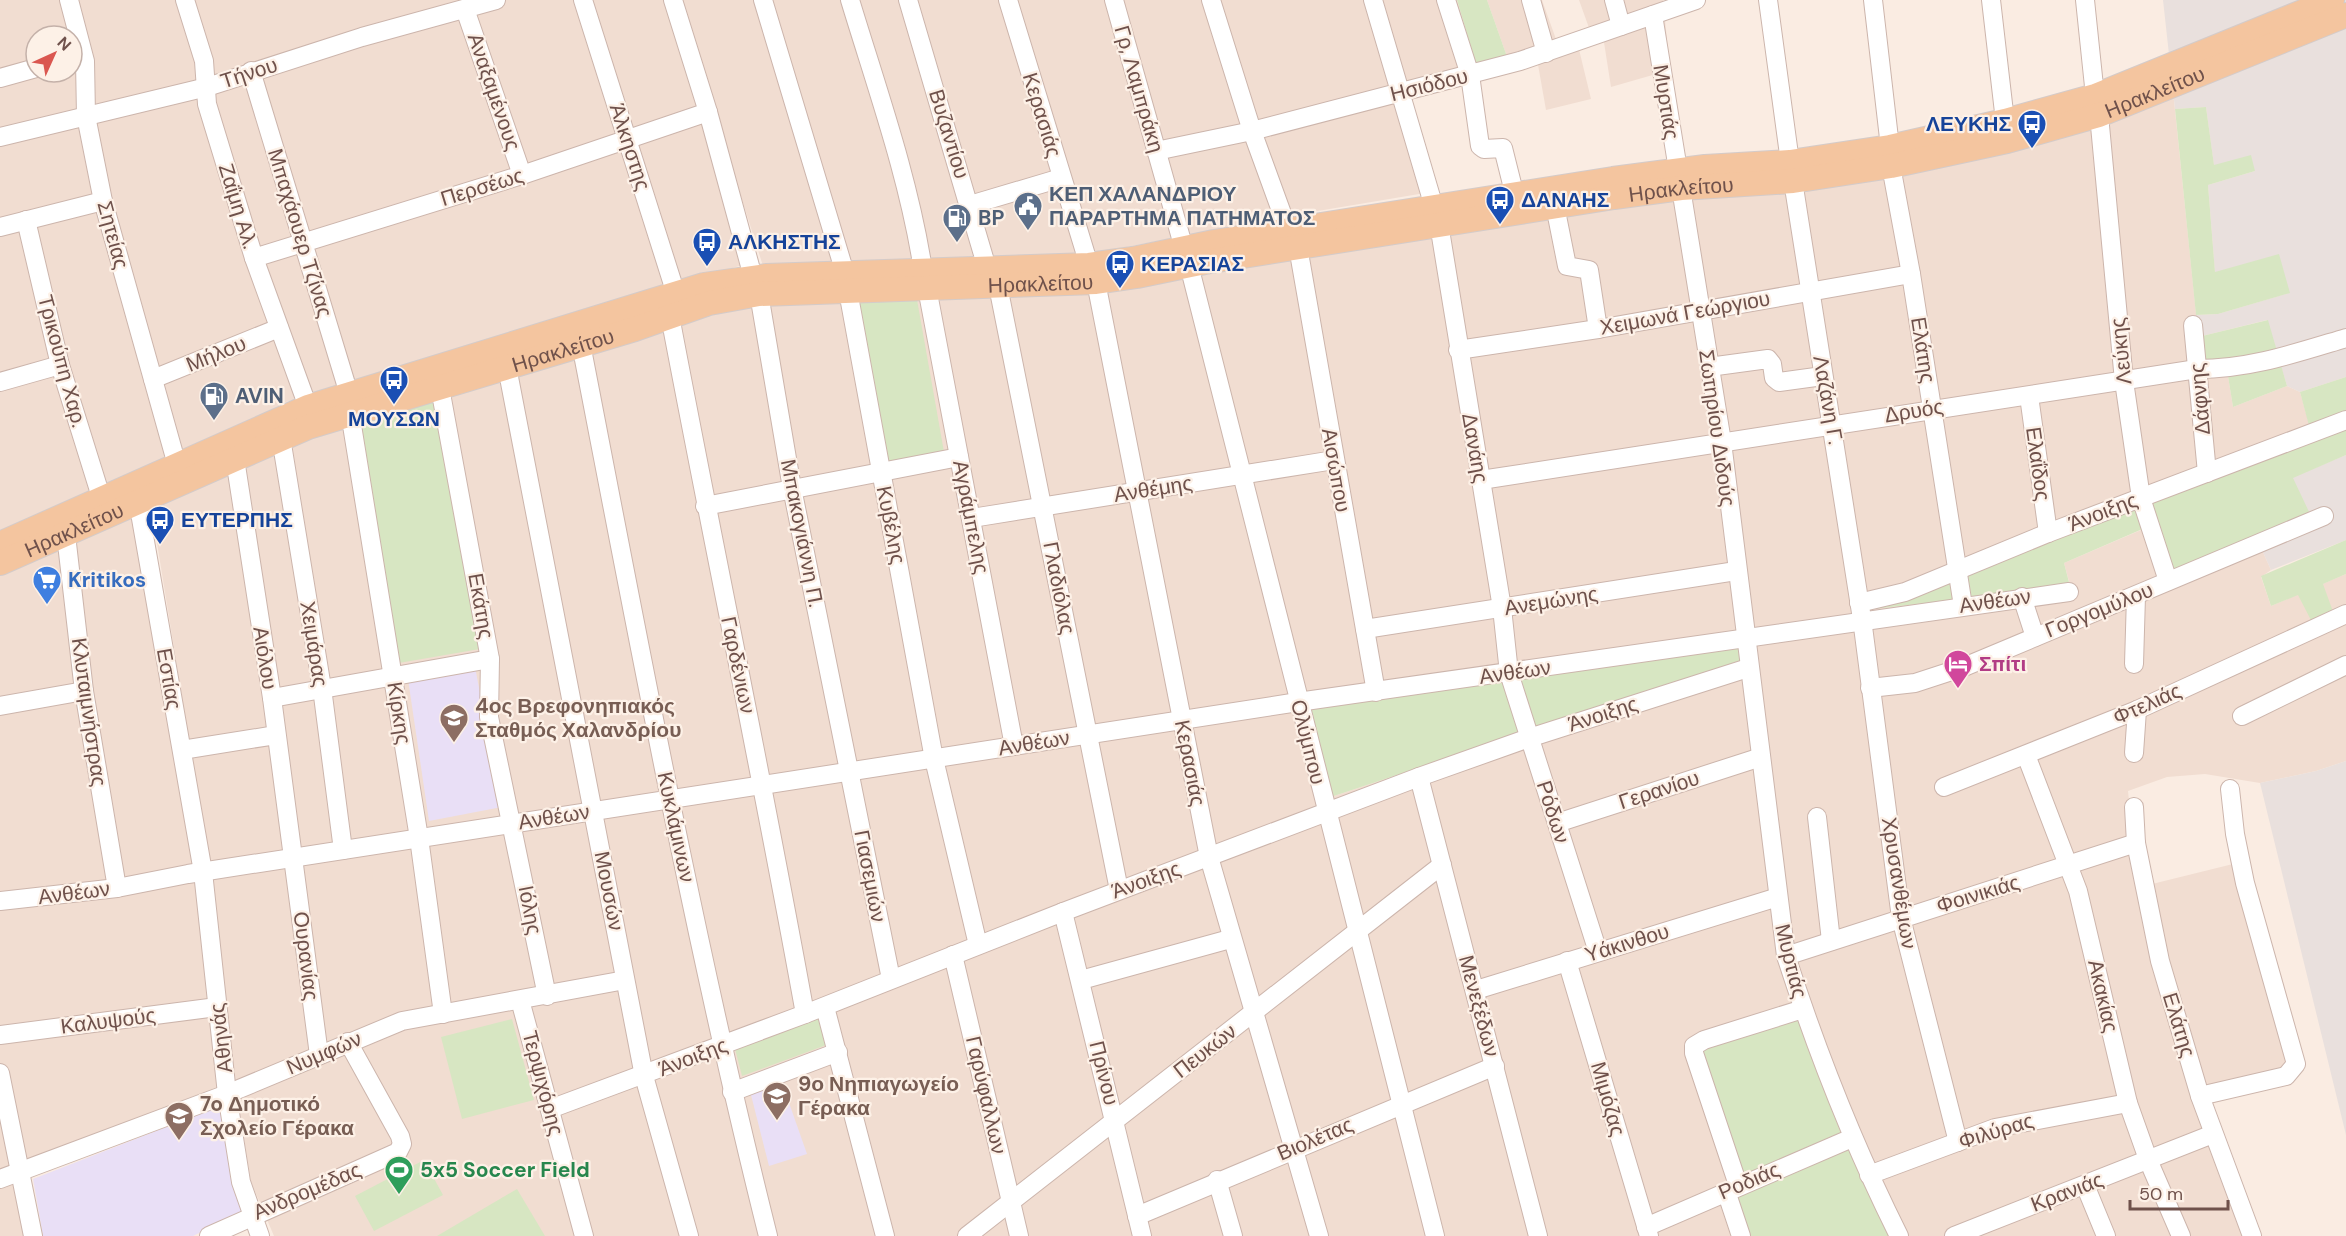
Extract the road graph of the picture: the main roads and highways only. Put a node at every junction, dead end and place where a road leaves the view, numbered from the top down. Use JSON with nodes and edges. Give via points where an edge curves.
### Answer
{"nodes":[{"id":1,"x":2332,"y":0,"type":"edge"},
{"id":2,"x":2346,"y":15,"type":"edge"},
{"id":3,"x":2097,"y":105,"type":"junction"},
{"id":4,"x":1890,"y":156,"type":"junction"},
{"id":5,"x":756,"y":286,"type":"junction"},
{"id":6,"x":673,"y":305,"type":"junction"},
{"id":7,"x":350,"y":403,"type":"junction"},
{"id":8,"x":137,"y":494,"type":"junction"},
{"id":9,"x":0,"y":544,"type":"edge"},
{"id":10,"x":0,"y":563,"type":"edge"}],
"edges":[{"from":1,"to":3,"type":"main road","name":"Ηρακλείτου"},
{"from":2,"to":3,"type":"main road","name":"Ηρακλείτου"},
{"from":3,"to":4,"type":"main road","name":"Ηρακλείτου","via":[[2005,122]]},
{"from":3,"to":4,"type":"main road","name":"Ηρακλείτου","via":[[2007,141]]},
{"from":4,"to":5,"type":"main road","name":"Ηρακλείτου","via":[[1792,171],[1679,179],[1093,273]]},
{"from":5,"to":6,"type":"main road","name":"Ηρακλείτου","via":[[701,306]]},
{"from":5,"to":6,"type":"main road","name":"Ηρακλείτου","via":[[704,285]]},
{"from":6,"to":7,"type":"main road","name":"Ηρακλείτου"},
{"from":6,"to":7,"type":"main road","name":"Ηρακλείτου","via":[[581,344],[440,388]]},
{"from":7,"to":8,"type":"main road","name":"Ηρακλείτου","via":[[235,459]]},
{"from":7,"to":8,"type":"main road","name":"Ηρακλείτου","via":[[308,407],[177,465]]},
{"from":8,"to":9,"type":"main road","name":"Ηρακλείτου","via":[[102,500]]},
{"from":8,"to":10,"type":"main road","name":"Ηρακλείτου","via":[[66,535]]}]}
